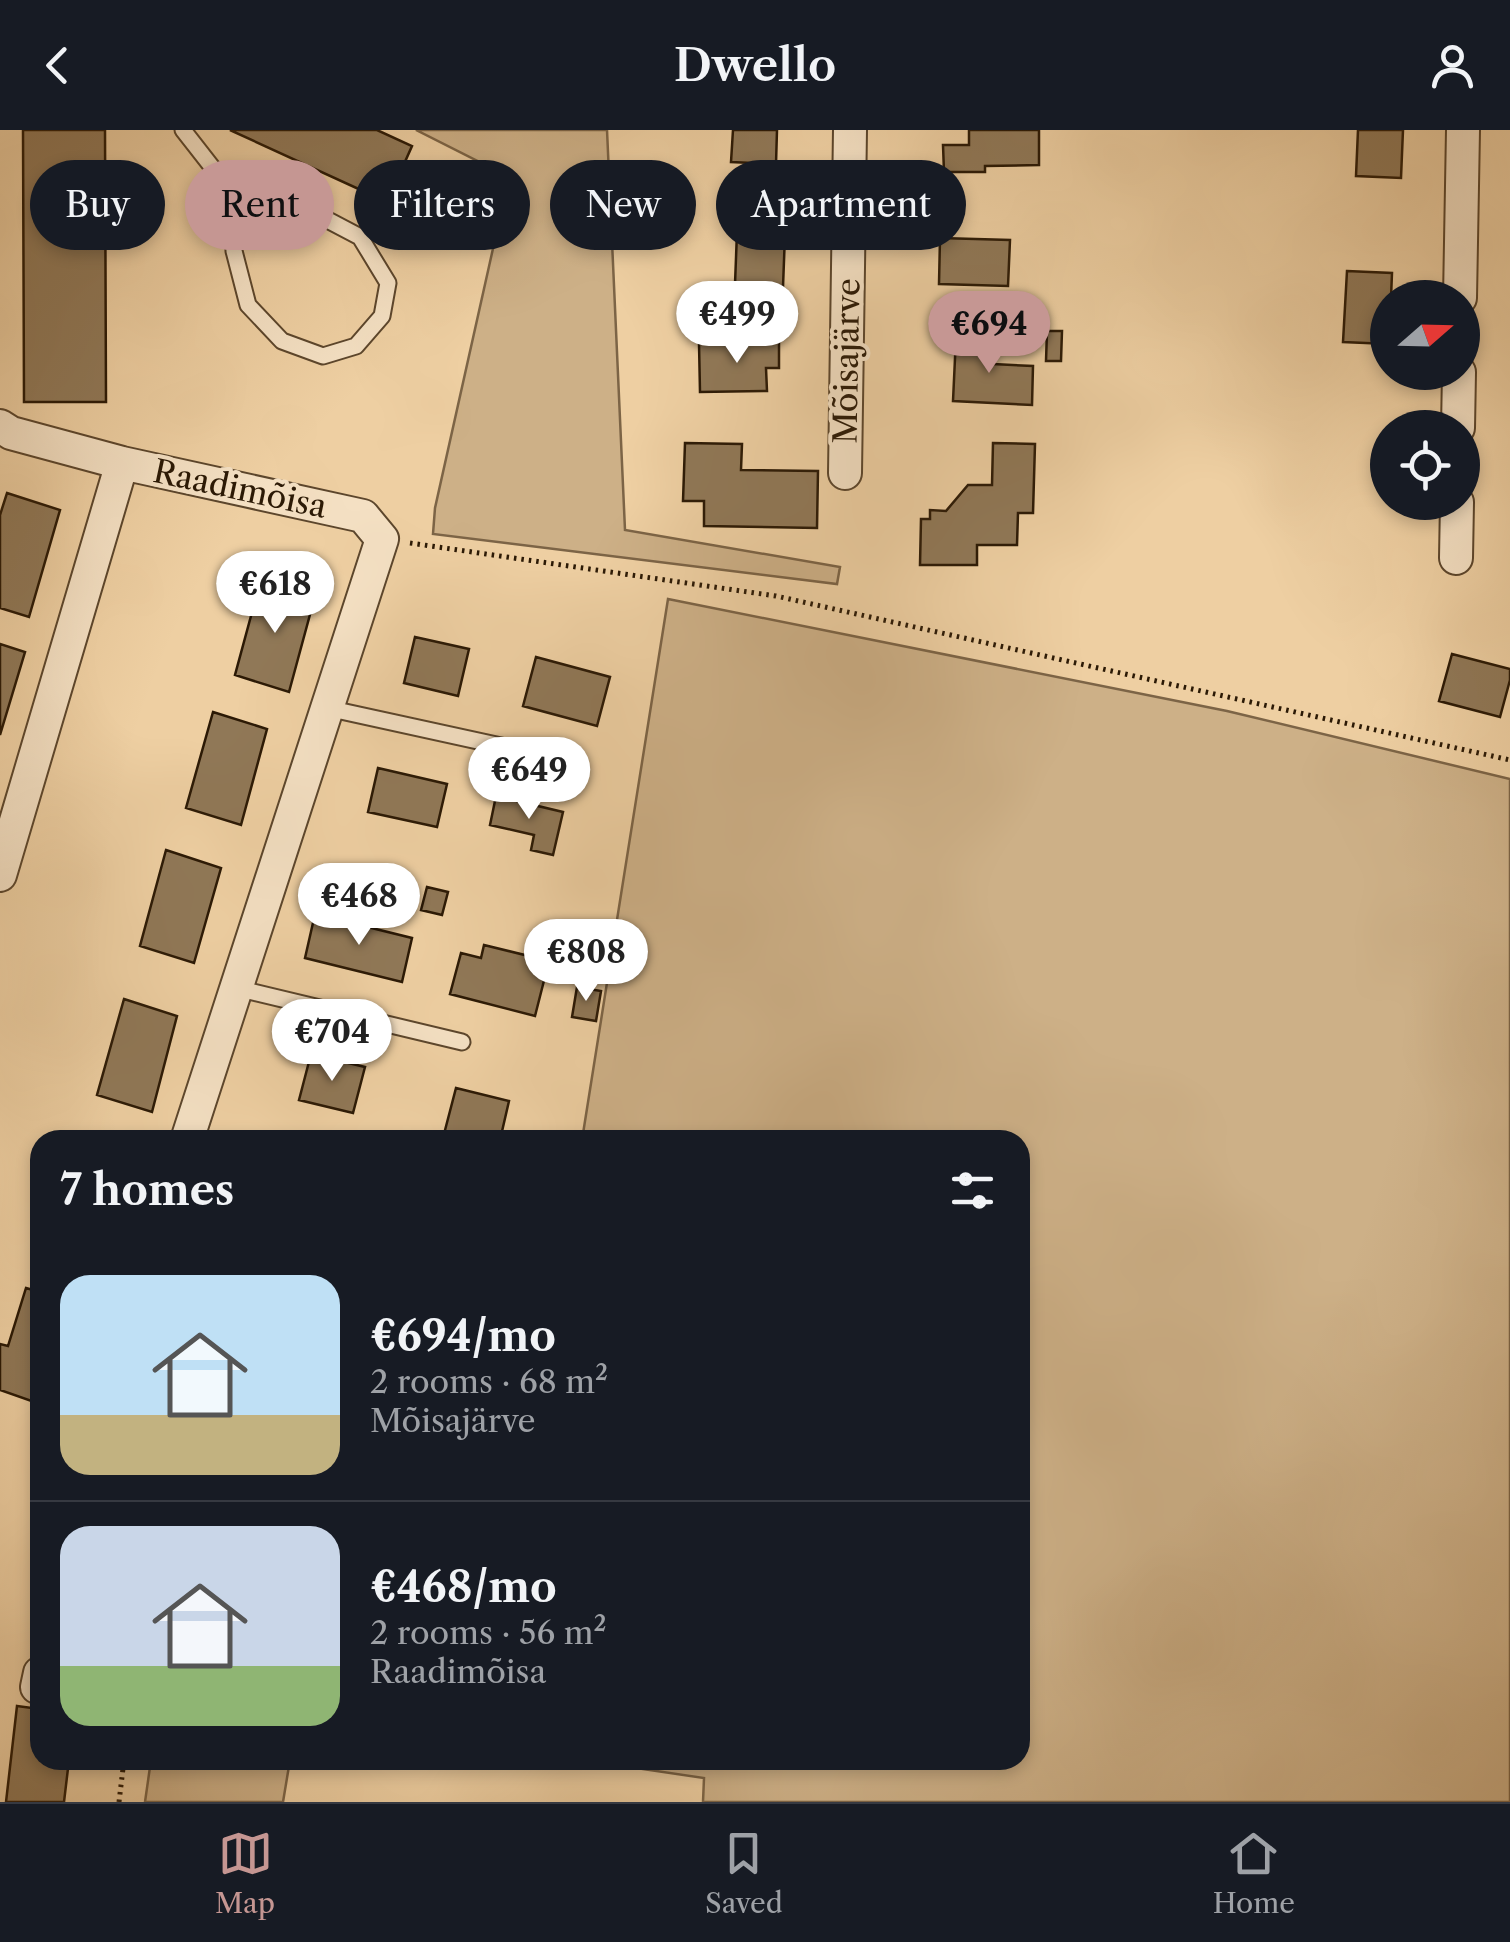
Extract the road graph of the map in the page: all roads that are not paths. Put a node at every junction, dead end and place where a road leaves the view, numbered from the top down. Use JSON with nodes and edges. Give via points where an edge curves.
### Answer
{"nodes":[{"id":1,"x":183,"y":130,"type":"edge"},
{"id":2,"x":850,"y":130,"type":"edge"},
{"id":3,"x":1462,"y":130,"type":"edge"},
{"id":4,"x":206,"y":160,"type":"edge"},
{"id":5,"x":219,"y":176,"type":"joint"},
{"id":6,"x":1460,"y":280,"type":"edge"},
{"id":7,"x":0,"y":426,"type":"edge"},
{"id":8,"x":122,"y":463,"type":"junction"},
{"id":9,"x":846,"y":472,"type":"dead end"},
{"id":10,"x":1457,"y":520,"type":"edge"},
{"id":11,"x":1456,"y":558,"type":"dead end"},
{"id":12,"x":328,"y":708,"type":"junction"},
{"id":13,"x":542,"y":755,"type":"dead end"},
{"id":14,"x":0,"y":874,"type":"edge"},
{"id":15,"x":236,"y":988,"type":"junction"},
{"id":16,"x":462,"y":1042,"type":"dead end"},
{"id":17,"x":190,"y":1130,"type":"edge"}],
"edges":[{"from":1,"to":4,"type":"lane"},
{"from":2,"to":9,"type":"street","name":"Mõisajärve"},
{"from":3,"to":6,"type":"street"},
{"from":5,"to":5,"type":"lane","via":[[282,196],[360,238],[388,282],[382,316],[356,346],[323,356],[282,341],[248,305]]},
{"from":7,"to":8,"type":"street","name":"Raadimõisa"},
{"from":8,"to":12,"type":"street","name":"Raadimõisa","via":[[362,516],[382,539]]},
{"from":8,"to":14,"type":"street"},
{"from":10,"to":11,"type":"street"},
{"from":12,"to":13,"type":"lane"},
{"from":12,"to":15,"type":"street"},
{"from":15,"to":16,"type":"lane"},
{"from":15,"to":17,"type":"street"}]}
